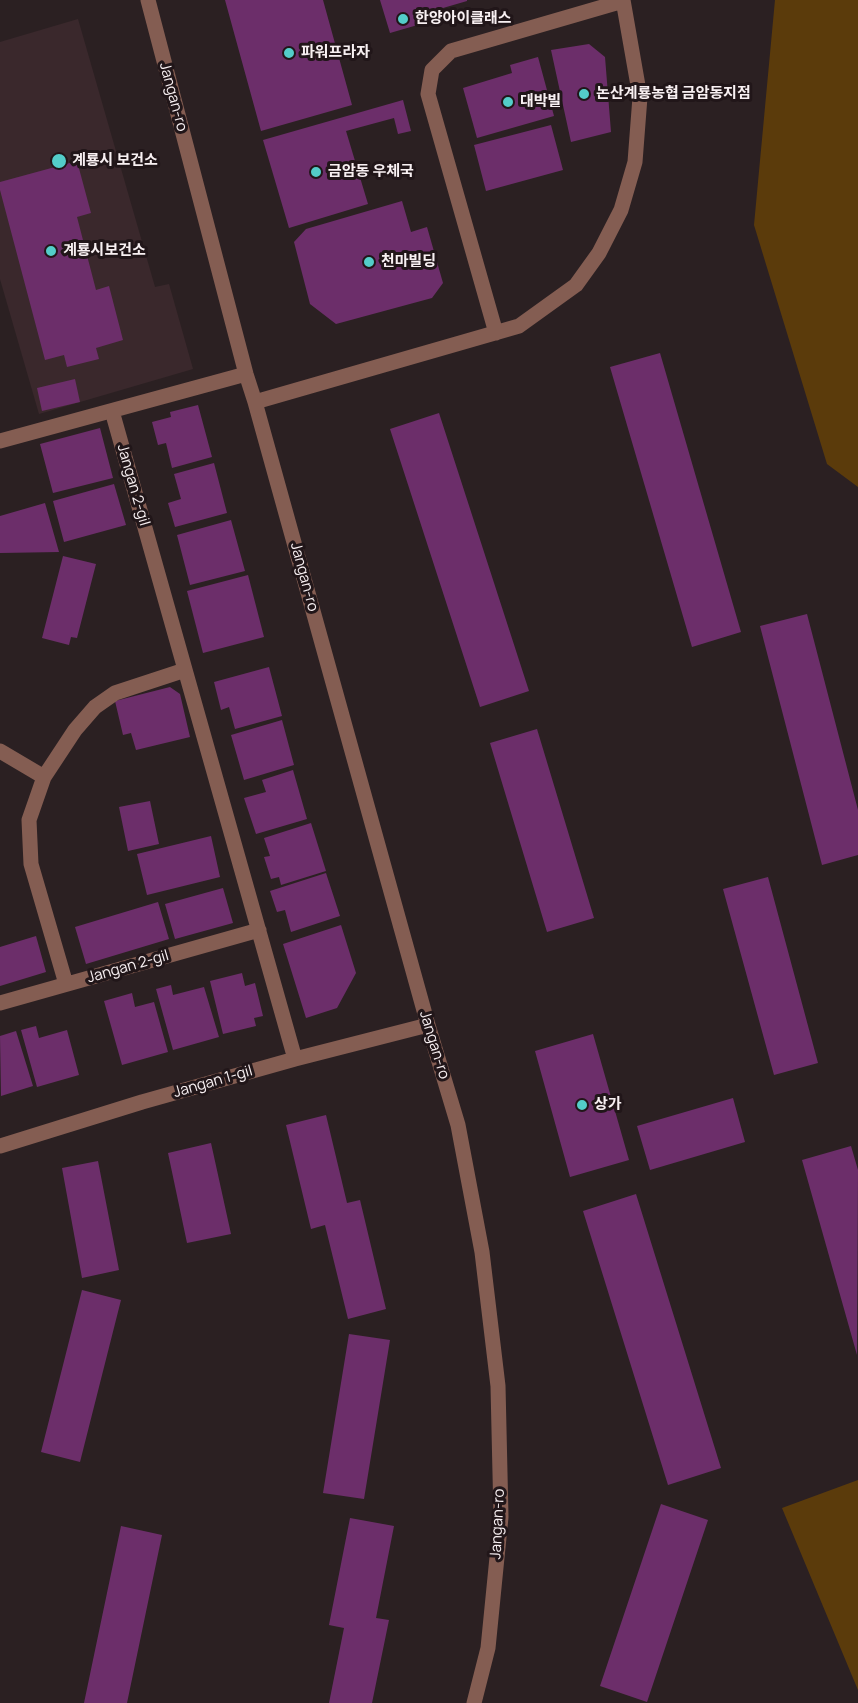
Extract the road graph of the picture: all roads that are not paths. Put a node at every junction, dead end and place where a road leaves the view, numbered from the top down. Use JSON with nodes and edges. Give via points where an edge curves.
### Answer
{"nodes":[{"id":1,"x":148,"y":0,"type":"edge"},
{"id":2,"x":623,"y":0,"type":"edge"},
{"id":3,"x":496,"y":333,"type":"junction"},
{"id":4,"x":246,"y":374,"type":"junction"},
{"id":5,"x":255,"y":402,"type":"junction"},
{"id":6,"x":112,"y":411,"type":"junction"},
{"id":7,"x":0,"y":441,"type":"edge"},
{"id":8,"x":185,"y":670,"type":"junction"},
{"id":9,"x":0,"y":751,"type":"edge"},
{"id":10,"x":44,"y":777,"type":"junction"},
{"id":11,"x":259,"y":930,"type":"junction"},
{"id":12,"x":66,"y":984,"type":"junction"},
{"id":13,"x":0,"y":1003,"type":"edge"},
{"id":14,"x":428,"y":1025,"type":"junction"},
{"id":15,"x":295,"y":1059,"type":"junction"},
{"id":16,"x":0,"y":1146,"type":"edge"},
{"id":17,"x":474,"y":1703,"type":"edge"}],
"edges":[{"from":1,"to":4,"type":"street","name":"Jangan-ro"},
{"from":2,"to":3,"type":"street","via":[[640,97],[635,162],[621,210],[599,253],[576,285],[519,326]]},
{"from":2,"to":3,"type":"street","via":[[451,51],[432,70],[428,94]]},
{"from":3,"to":5,"type":"street"},
{"from":4,"to":5,"type":"street","name":"Jangan-ro"},
{"from":4,"to":6,"type":"street"},
{"from":5,"to":14,"type":"street","name":"Jangan-ro"},
{"from":6,"to":7,"type":"street"},
{"from":6,"to":8,"type":"street","name":"Jangan 2-gil"},
{"from":8,"to":10,"type":"street","name":"Jangan 2-gil","via":[[115,693],[95,707]]},
{"from":8,"to":11,"type":"street","name":"Jangan 2-gil"},
{"from":9,"to":10,"type":"street"},
{"from":10,"to":12,"type":"street","name":"Jangan 2-gil","via":[[29,820],[31,864]]},
{"from":11,"to":12,"type":"street","name":"Jangan 2-gil"},
{"from":11,"to":15,"type":"street","name":"Jangan 2-gil"},
{"from":12,"to":13,"type":"street","name":"Jangan 2-gil"},
{"from":14,"to":15,"type":"street","name":"Jangan 1-gil"},
{"from":14,"to":17,"type":"street","name":"Jangan-ro","via":[[458,1125],[482,1252],[498,1386],[501,1517],[488,1648]]},
{"from":15,"to":16,"type":"street","name":"Jangan 1-gil"}]}
